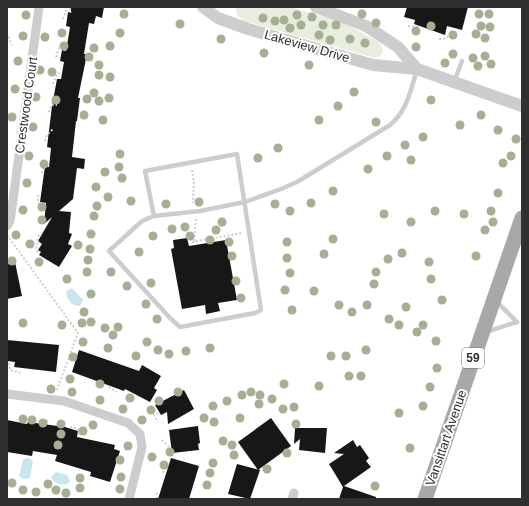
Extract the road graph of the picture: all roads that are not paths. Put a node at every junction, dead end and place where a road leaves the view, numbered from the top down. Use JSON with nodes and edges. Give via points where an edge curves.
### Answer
{"nodes":[{"id":1,"x":39,"y":7,"type":"edge"},
{"id":2,"x":203,"y":7,"type":"edge"},
{"id":3,"x":316,"y":7,"type":"edge"},
{"id":4,"x":462,"y":61,"type":"dead end"},
{"id":5,"x":417,"y":69,"type":"junction"},
{"id":6,"x":454,"y":82,"type":"junction"},
{"id":7,"x":522,"y":106,"type":"edge"},
{"id":8,"x":245,"y":202,"type":"junction"},
{"id":9,"x":154,"y":216,"type":"junction"},
{"id":10,"x":522,"y":218,"type":"edge"},
{"id":11,"x":7,"y":226,"type":"edge"},
{"id":12,"x":494,"y":298,"type":"junction"},
{"id":13,"x":520,"y":322,"type":"edge"},
{"id":14,"x":482,"y":333,"type":"junction"},
{"id":15,"x":7,"y":394,"type":"edge"},
{"id":16,"x":129,"y":499,"type":"edge"},
{"id":17,"x":425,"y":499,"type":"edge"}],
"edges":[{"from":1,"to":11,"type":"street","name":"Crestwood Court","via":[[13,206]]},
{"from":2,"to":5,"type":"street","name":"Lakeview Drive","via":[[218,18],[234,24],[338,55],[373,65]]},
{"from":3,"to":5,"type":"street","name":"Lakeview Drive","via":[[366,26],[398,47]]},
{"from":4,"to":6,"type":"lane"},
{"from":5,"to":6,"type":"street","name":"Lakeview Drive"},
{"from":5,"to":8,"type":"lane","via":[[403,112],[390,126],[297,182]]},
{"from":6,"to":7,"type":"street","name":"Lakeview Drive"},
{"from":8,"to":9,"type":"lane"},
{"from":8,"to":9,"type":"lane","via":[[237,154],[146,171]]},
{"from":8,"to":9,"type":"lane","via":[[261,310],[180,327],[110,251],[142,221]]},
{"from":10,"to":12,"type":"main road","name":"Vansittart Avenue","number":"59"},
{"from":12,"to":13,"type":"lane"},
{"from":12,"to":14,"type":"main road","name":"Vansittart Avenue","number":"59"},
{"from":13,"to":14,"type":"lane"},
{"from":14,"to":17,"type":"main road","name":"Vansittart Avenue","number":"59"},
{"from":15,"to":16,"type":"street","via":[[74,403],[128,422],[140,434],[142,447]]}]}
